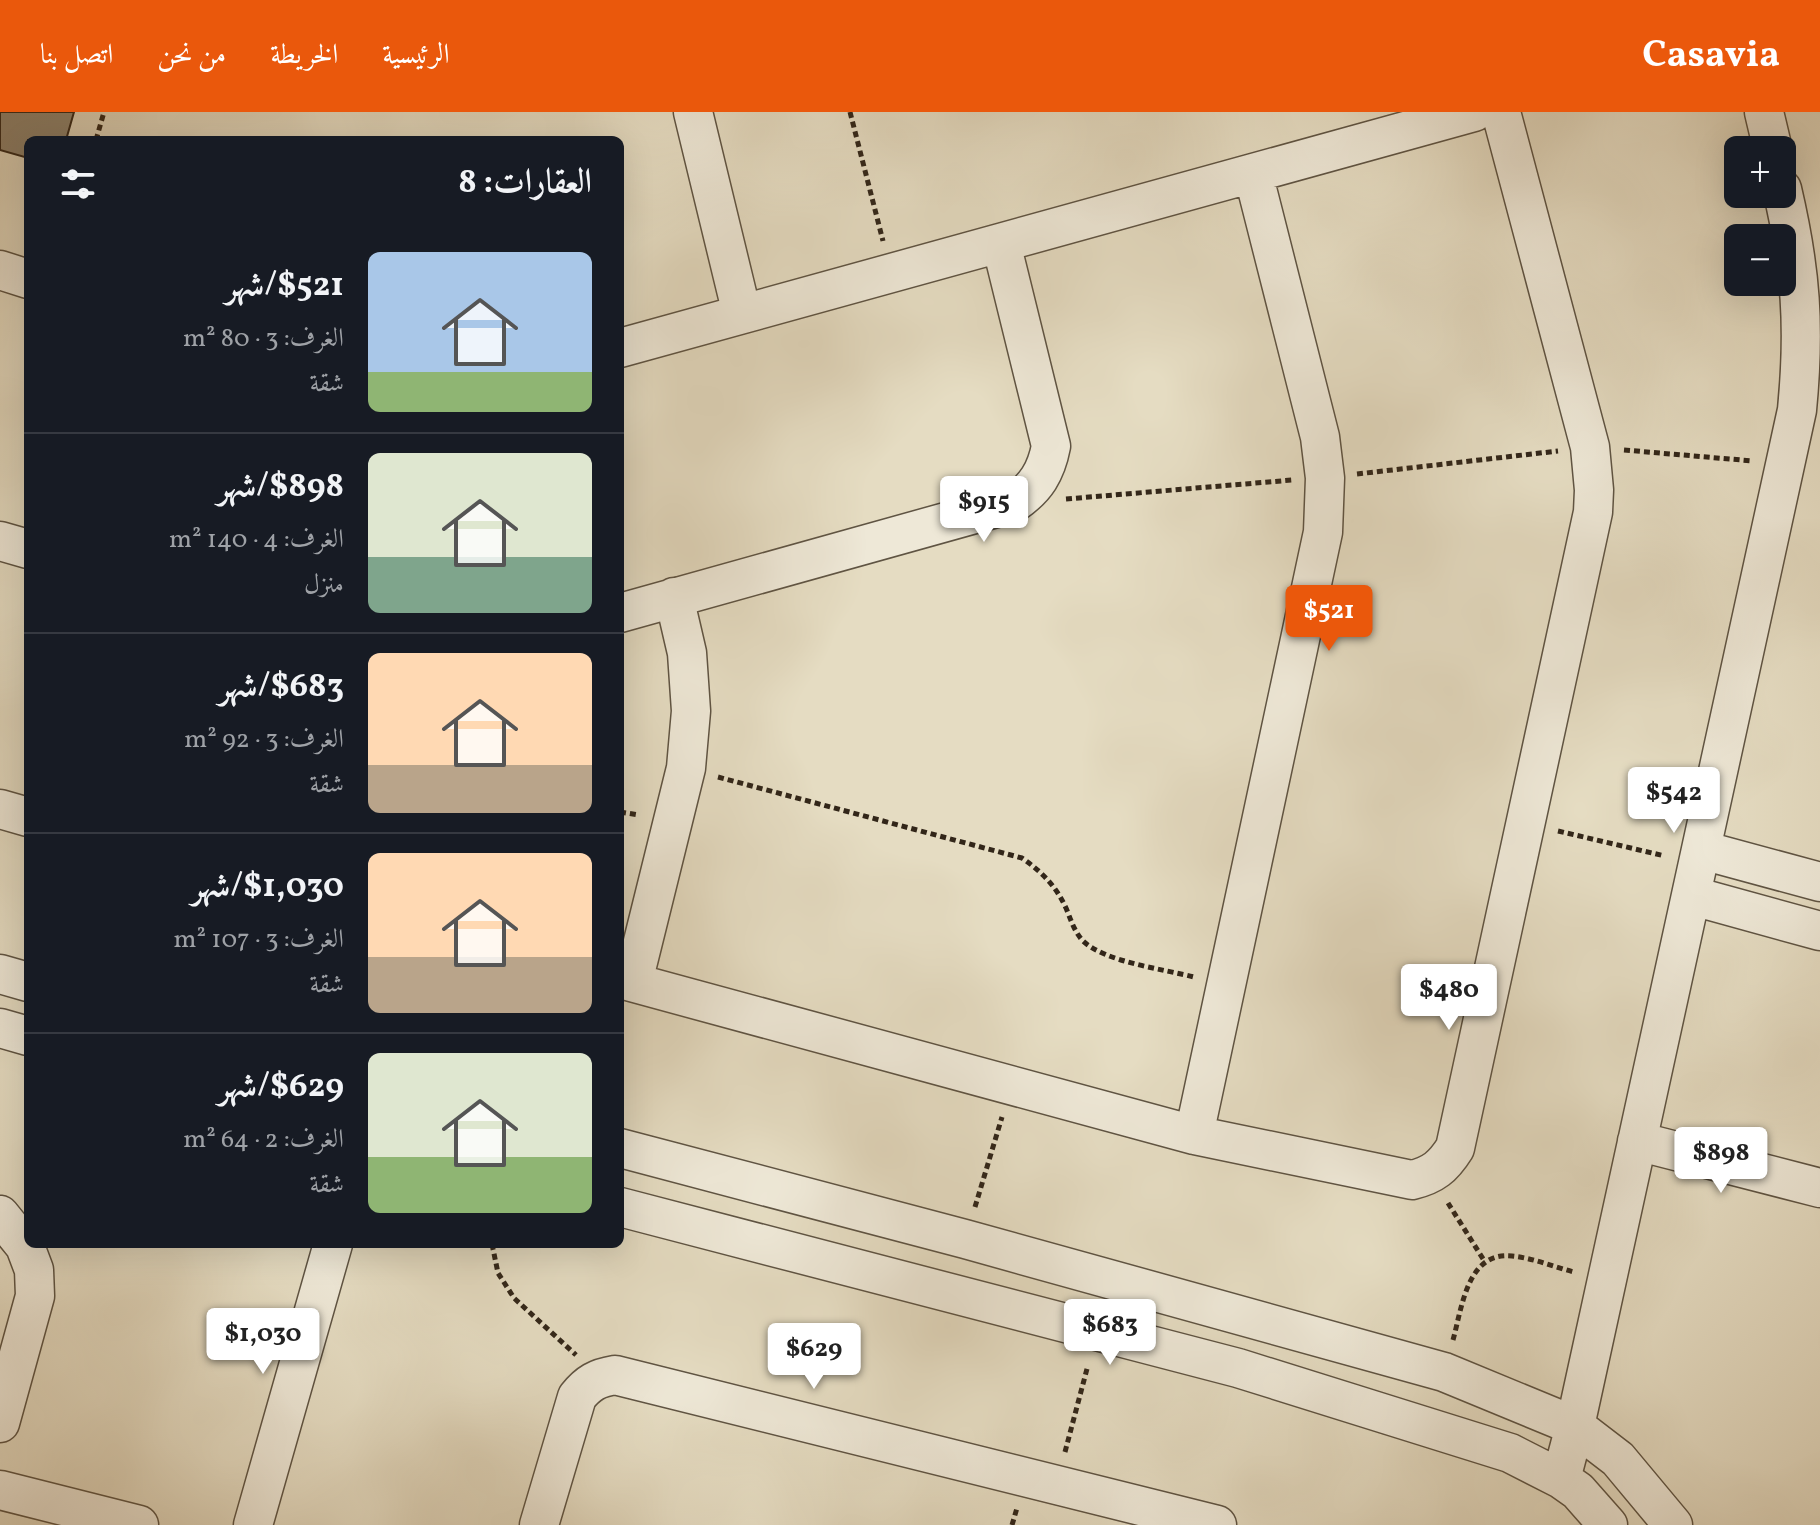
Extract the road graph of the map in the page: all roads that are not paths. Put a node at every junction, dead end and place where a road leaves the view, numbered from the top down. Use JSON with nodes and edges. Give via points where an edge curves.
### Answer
{"nodes":[{"id":1,"x":693,"y":112,"type":"edge"},
{"id":2,"x":1474,"y":112,"type":"edge"},
{"id":3,"x":1501,"y":112,"type":"edge"},
{"id":4,"x":1764,"y":112,"type":"edge"},
{"id":5,"x":1770,"y":136,"type":"edge"},
{"id":6,"x":1253,"y":173,"type":"junction"},
{"id":7,"x":1786,"y":208,"type":"edge"},
{"id":8,"x":1001,"y":243,"type":"junction"},
{"id":9,"x":0,"y":270,"type":"edge"},
{"id":10,"x":24,"y":278,"type":"edge"},
{"id":11,"x":742,"y":314,"type":"junction"},
{"id":12,"x":624,"y":347,"type":"edge"},
{"id":13,"x":1803,"y":466,"type":"edge"},
{"id":14,"x":0,"y":541,"type":"edge"},
{"id":15,"x":24,"y":548,"type":"edge"},
{"id":16,"x":674,"y":597,"type":"junction"},
{"id":17,"x":624,"y":612,"type":"edge"},
{"id":18,"x":0,"y":809,"type":"edge"},
{"id":19,"x":24,"y":816,"type":"edge"},
{"id":20,"x":1698,"y":870,"type":"junction"},
{"id":21,"x":1820,"y":882,"type":"edge"},
{"id":22,"x":1820,"y":931,"type":"edge"},
{"id":23,"x":0,"y":974,"type":"edge"},
{"id":24,"x":626,"y":980,"type":"edge"},
{"id":25,"x":24,"y":981,"type":"edge"},
{"id":26,"x":0,"y":1028,"type":"edge"},
{"id":27,"x":24,"y":1035,"type":"edge"},
{"id":28,"x":1194,"y":1135,"type":"junction"},
{"id":29,"x":1637,"y":1141,"type":"junction"},
{"id":30,"x":624,"y":1149,"type":"edge"},
{"id":31,"x":1820,"y":1188,"type":"edge"},
{"id":32,"x":624,"y":1208,"type":"edge"},
{"id":33,"x":0,"y":1215,"type":"edge"},
{"id":34,"x":24,"y":1245,"type":"edge"},
{"id":35,"x":26,"y":1248,"type":"edge"},
{"id":36,"x":332,"y":1248,"type":"edge"},
{"id":37,"x":0,"y":1423,"type":"edge"},
{"id":38,"x":1575,"y":1426,"type":"junction"},
{"id":39,"x":1561,"y":1479,"type":"junction"},
{"id":40,"x":0,"y":1490,"type":"edge"},
{"id":41,"x":139,"y":1525,"type":"edge"},
{"id":42,"x":253,"y":1525,"type":"edge"},
{"id":43,"x":539,"y":1525,"type":"edge"},
{"id":44,"x":1217,"y":1525,"type":"edge"},
{"id":45,"x":1608,"y":1525,"type":"edge"},
{"id":46,"x":1673,"y":1525,"type":"edge"}],
"edges":[{"from":1,"to":11,"type":"street"},
{"from":2,"to":6,"type":"street"},
{"from":3,"to":28,"type":"street","via":[[1590,447],[1594,490],[1455,1148],[1445,1165],[1412,1180]]},
{"from":4,"to":5,"type":"street"},
{"from":6,"to":8,"type":"street"},
{"from":6,"to":28,"type":"street","via":[[1320,437],[1323,532]]},
{"from":7,"to":13,"type":"street","via":[[1801,298],[1797,410]]},
{"from":8,"to":11,"type":"street"},
{"from":8,"to":16,"type":"street","via":[[1051,446],[1048,464],[1029,493],[1014,503]]},
{"from":9,"to":10,"type":"street"},
{"from":11,"to":12,"type":"street"},
{"from":13,"to":20,"type":"street"},
{"from":14,"to":15,"type":"street"},
{"from":16,"to":17,"type":"street"},
{"from":16,"to":24,"type":"street","via":[[687,653],[691,711],[686,768]]},
{"from":18,"to":19,"type":"street"},
{"from":20,"to":21,"type":"street"},
{"from":20,"to":22,"type":"street"},
{"from":20,"to":29,"type":"street"},
{"from":23,"to":25,"type":"street"},
{"from":24,"to":28,"type":"street"},
{"from":26,"to":27,"type":"street"},
{"from":29,"to":31,"type":"street"},
{"from":29,"to":38,"type":"street"},
{"from":30,"to":38,"type":"street","via":[[1444,1372]]},
{"from":32,"to":39,"type":"street","via":[[1238,1368],[1510,1453]]},
{"from":33,"to":34,"type":"street"},
{"from":35,"to":37,"type":"street","via":[[35,1296]]},
{"from":36,"to":42,"type":"street"},
{"from":38,"to":39,"type":"street"},
{"from":38,"to":46,"type":"street","via":[[1618,1459]]},
{"from":39,"to":45,"type":"street"},
{"from":40,"to":41,"type":"street"},
{"from":43,"to":44,"type":"street","via":[[577,1397],[600,1377],[615,1375]]}]}
